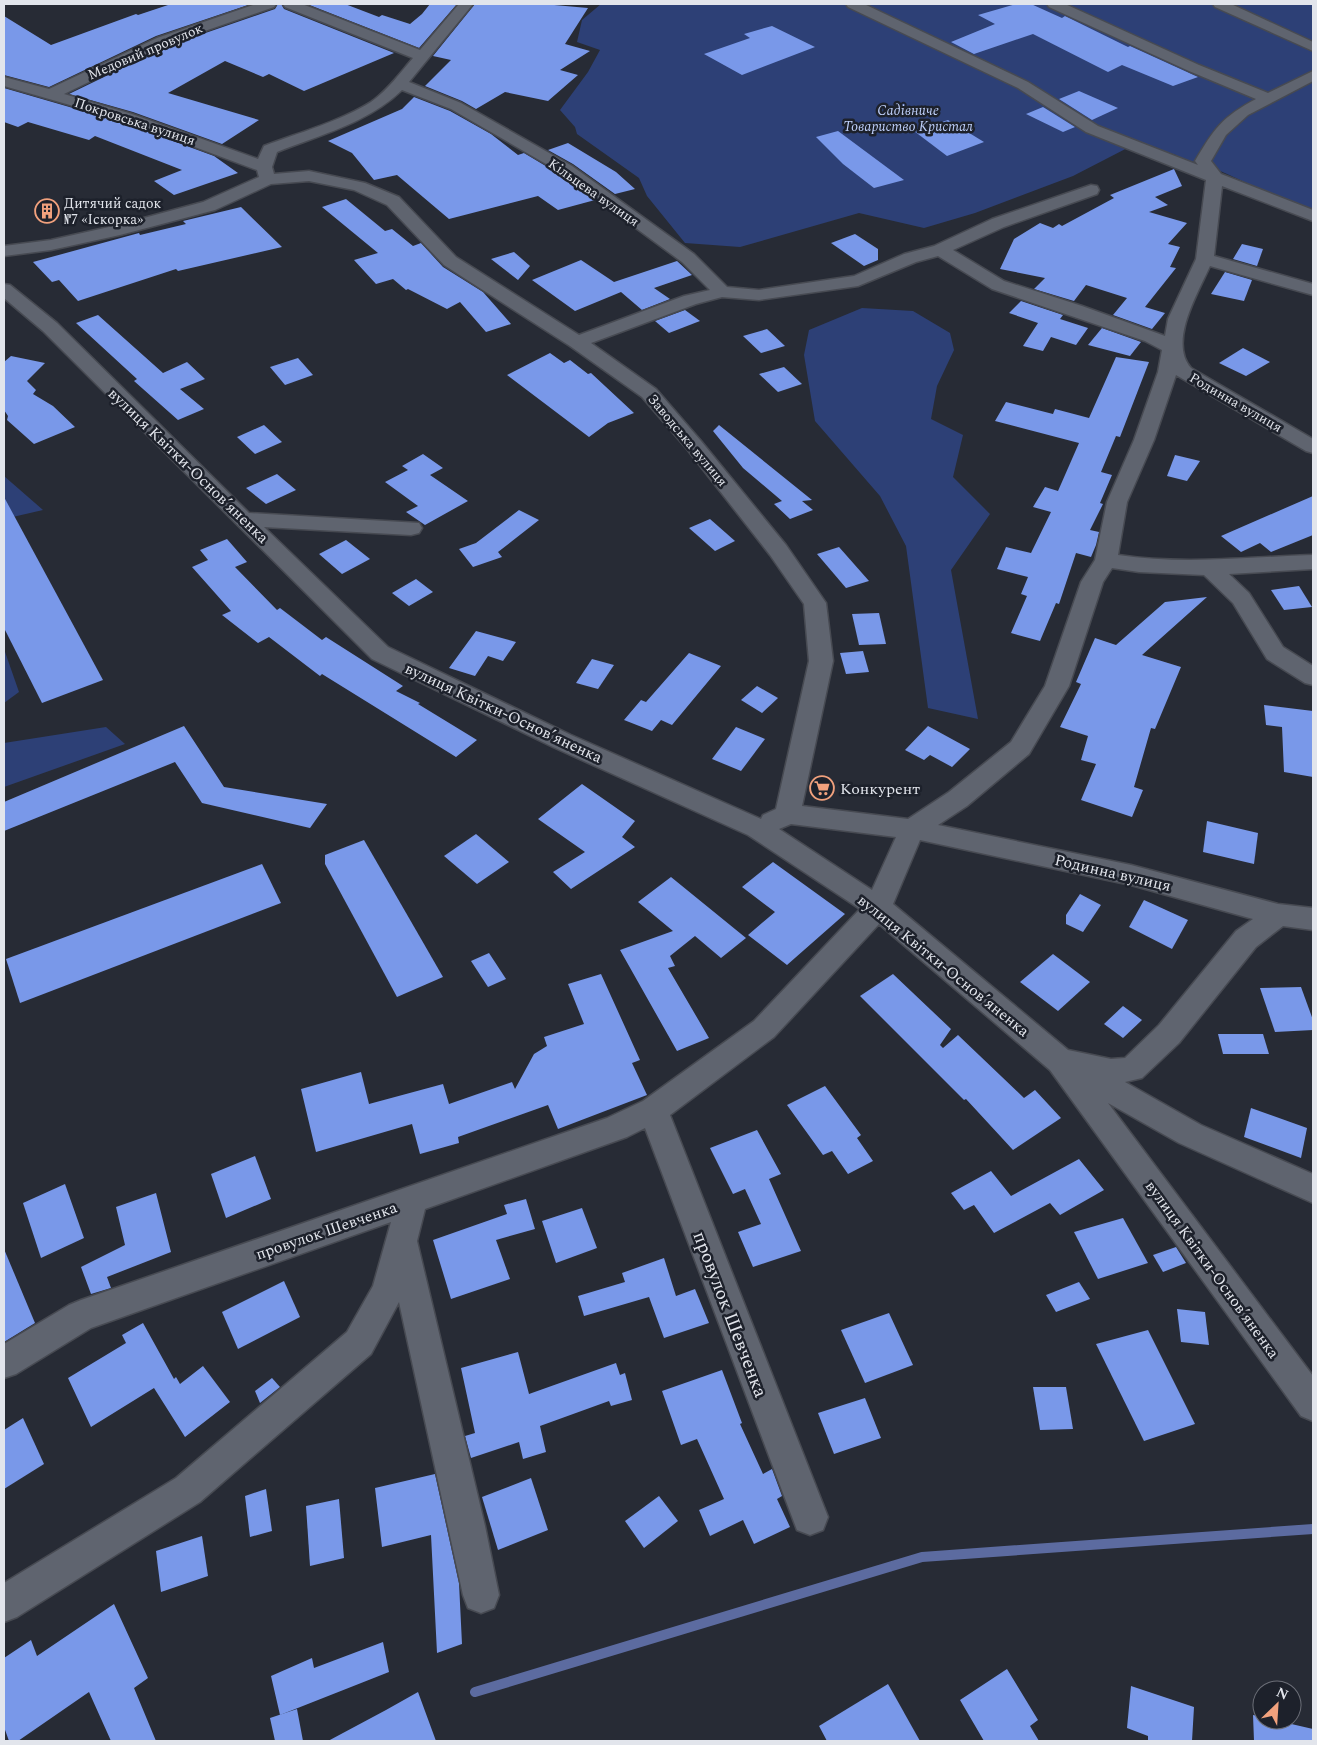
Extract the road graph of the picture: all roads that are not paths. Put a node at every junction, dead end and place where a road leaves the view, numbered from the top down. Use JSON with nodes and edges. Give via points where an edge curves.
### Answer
{"nodes":[{"id":1,"x":270,"y":4,"type":"edge"},
{"id":2,"x":290,"y":4,"type":"edge"},
{"id":3,"x":466,"y":4,"type":"edge"},
{"id":4,"x":853,"y":4,"type":"edge"},
{"id":5,"x":1054,"y":4,"type":"edge"},
{"id":6,"x":1220,"y":4,"type":"edge"},
{"id":7,"x":1313,"y":47,"type":"edge"},
{"id":8,"x":422,"y":56,"type":"junction"},
{"id":9,"x":1313,"y":75,"type":"edge"},
{"id":10,"x":4,"y":81,"type":"edge"},
{"id":11,"x":399,"y":84,"type":"junction"},
{"id":12,"x":52,"y":94,"type":"junction"},
{"id":13,"x":1267,"y":98,"type":"junction"},
{"id":14,"x":184,"y":137,"type":"junction"},
{"id":15,"x":270,"y":149,"type":"junction"},
{"id":16,"x":266,"y":173,"type":"junction"},
{"id":17,"x":1216,"y":177,"type":"junction"},
{"id":18,"x":1091,"y":190,"type":"dead end"},
{"id":19,"x":1313,"y":216,"type":"edge"},
{"id":20,"x":940,"y":250,"type":"junction"},
{"id":21,"x":4,"y":251,"type":"edge"},
{"id":22,"x":1205,"y":259,"type":"junction"},
{"id":23,"x":4,"y":289,"type":"edge"},
{"id":24,"x":1313,"y":290,"type":"edge"},
{"id":25,"x":722,"y":292,"type":"junction"},
{"id":26,"x":577,"y":342,"type":"junction"},
{"id":27,"x":1171,"y":348,"type":"junction"},
{"id":28,"x":1313,"y":447,"type":"edge"},
{"id":29,"x":245,"y":519,"type":"junction"},
{"id":30,"x":411,"y":528,"type":"dead end"},
{"id":31,"x":1106,"y":560,"type":"junction"},
{"id":32,"x":1313,"y":562,"type":"edge"},
{"id":33,"x":1210,"y":568,"type":"junction"},
{"id":34,"x":1313,"y":678,"type":"edge"},
{"id":35,"x":788,"y":814,"type":"junction"},
{"id":36,"x":757,"y":828,"type":"junction"},
{"id":37,"x":912,"y":829,"type":"junction"},
{"id":38,"x":878,"y":907,"type":"junction"},
{"id":39,"x":1278,"y":915,"type":"junction"},
{"id":40,"x":1313,"y":919,"type":"edge"},
{"id":41,"x":1060,"y":1061,"type":"junction"},
{"id":42,"x":653,"y":1110,"type":"junction"},
{"id":43,"x":1313,"y":1188,"type":"edge"},
{"id":44,"x":412,"y":1200,"type":"junction"},
{"id":45,"x":402,"y":1240,"type":"junction"},
{"id":46,"x":4,"y":1362,"type":"edge"},
{"id":47,"x":1313,"y":1404,"type":"edge"},
{"id":48,"x":810,"y":1517,"type":"dead end"},
{"id":49,"x":481,"y":1595,"type":"dead end"},
{"id":50,"x":4,"y":1604,"type":"edge"}],
"edges":[{"from":1,"to":12,"type":"street","name":"Медовий провулок","via":[[162,41]]},
{"from":2,"to":8,"type":"street"},
{"from":3,"to":8,"type":"street"},
{"from":4,"to":17,"type":"street","via":[[1024,85],[1092,129]]},
{"from":5,"to":13,"type":"street"},
{"from":6,"to":7,"type":"street"},
{"from":8,"to":11,"type":"street"},
{"from":9,"to":13,"type":"street"},
{"from":10,"to":12,"type":"street","name":"Покровська вулиця"},
{"from":11,"to":15,"type":"street","via":[[376,105]]},
{"from":11,"to":25,"type":"street","name":"Кільцева вулиця","via":[[456,106],[566,169],[688,258]]},
{"from":12,"to":14,"type":"street","name":"Покровська вулиця"},
{"from":13,"to":17,"type":"street","via":[[1243,112],[1220,132],[1204,162]]},
{"from":14,"to":15,"type":"street"},
{"from":14,"to":16,"type":"street","name":"Покровська вулиця"},
{"from":15,"to":16,"type":"street"},
{"from":16,"to":21,"type":"street","via":[[209,206],[129,228],[51,245]]},
{"from":16,"to":26,"type":"street","name":"Заводська вулиця","via":[[309,176],[359,186],[393,201],[450,261]]},
{"from":17,"to":19,"type":"street"},
{"from":17,"to":22,"type":"street"},
{"from":18,"to":20,"type":"street","via":[[998,223]]},
{"from":20,"to":25,"type":"street","via":[[910,258],[858,280],[759,296]]},
{"from":20,"to":27,"type":"street","via":[[998,285],[1144,334]]},
{"from":22,"to":24,"type":"street"},
{"from":22,"to":27,"type":"street","via":[[1177,319]]},
{"from":23,"to":29,"type":"street","name":"вулиця Квітки-Основʼяненка","via":[[50,327]]},
{"from":25,"to":26,"type":"street","via":[[690,300]]},
{"from":26,"to":35,"type":"street","name":"Заводська вулиця","via":[[649,393],[772,543],[815,603],[821,661]]},
{"from":27,"to":28,"type":"street","name":"Родинна вулиця","via":[[1184,372]]},
{"from":27,"to":31,"type":"street","via":[[1168,372],[1117,502]]},
{"from":29,"to":30,"type":"street"},
{"from":29,"to":36,"type":"street","name":"вулиця Квітки-Основʼяненка","via":[[380,653],[562,741]]},
{"from":31,"to":33,"type":"street"},
{"from":31,"to":37,"type":"street","via":[[1092,582],[1057,686],[1020,748],[958,799]]},
{"from":32,"to":33,"type":"street"},
{"from":33,"to":34,"type":"street","via":[[1241,598],[1275,653]]},
{"from":35,"to":36,"type":"street"},
{"from":35,"to":37,"type":"street","name":"Родинна вулиця"},
{"from":36,"to":38,"type":"street","name":"вулиця Квітки-Основʼяненка"},
{"from":37,"to":38,"type":"street","name":"провулок Шевченка"},
{"from":37,"to":39,"type":"street","name":"Родинна вулиця","via":[[1131,874]]},
{"from":38,"to":41,"type":"street","name":"вулиця Квітки-Основʼяненка"},
{"from":38,"to":42,"type":"street","name":"провулок Шевченка","via":[[764,1029]]},
{"from":39,"to":40,"type":"street","name":"Родинна вулиця"},
{"from":39,"to":41,"type":"street","via":[[1246,939],[1169,1034],[1132,1069],[1112,1072]]},
{"from":41,"to":43,"type":"street","name":"вулиця Квітки-Основʼяненка","via":[[1190,1134]]},
{"from":41,"to":47,"type":"street","name":"вулиця Квітки-Основʼяненка"},
{"from":42,"to":44,"type":"street","name":"провулок Шевченка","via":[[616,1128]]},
{"from":42,"to":48,"type":"street","name":"провулок Шевченка"},
{"from":44,"to":45,"type":"street"},
{"from":44,"to":46,"type":"street","name":"провулок Шевченка","via":[[81,1316]]},
{"from":45,"to":49,"type":"street"},
{"from":45,"to":50,"type":"street","via":[[388,1291],[359,1343],[188,1490]]}]}
